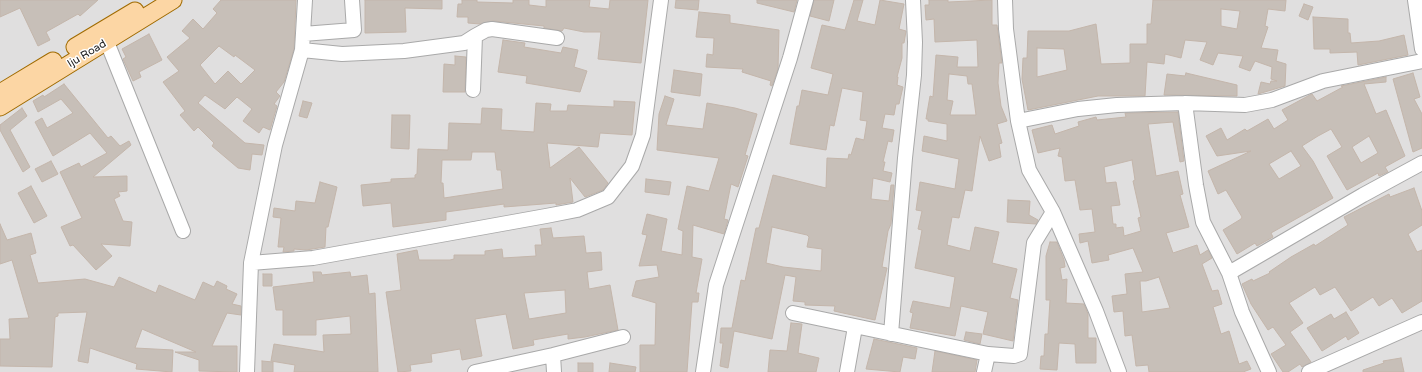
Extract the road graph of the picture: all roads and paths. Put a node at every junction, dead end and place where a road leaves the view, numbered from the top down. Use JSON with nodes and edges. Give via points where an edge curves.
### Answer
{"nodes":[{"id":1,"x":152,"y":0,"type":"edge"},
{"id":2,"x":173,"y":0,"type":"edge"},
{"id":3,"x":305,"y":0,"type":"edge"},
{"id":4,"x":352,"y":0,"type":"edge"},
{"id":5,"x":661,"y":0,"type":"edge"},
{"id":6,"x":806,"y":0,"type":"edge"},
{"id":7,"x":913,"y":0,"type":"edge"},
{"id":8,"x":1005,"y":0,"type":"edge"},
{"id":9,"x":1415,"y":0,"type":"edge"},
{"id":10,"x":303,"y":34,"type":"junction"},
{"id":11,"x":475,"y":36,"type":"junction"},
{"id":12,"x":557,"y":38,"type":"dead end"},
{"id":13,"x":107,"y":42,"type":"junction"},
{"id":14,"x":1422,"y":49,"type":"edge"},
{"id":15,"x":302,"y":50,"type":"junction"},
{"id":16,"x":1422,"y":61,"type":"edge"},
{"id":17,"x":473,"y":90,"type":"dead end"},
{"id":18,"x":0,"y":93,"type":"edge"},
{"id":19,"x":1185,"y":103,"type":"junction"},
{"id":20,"x":0,"y":107,"type":"edge"},
{"id":21,"x":1018,"y":121,"type":"junction"},
{"id":22,"x":1422,"y":163,"type":"edge"},
{"id":23,"x":1053,"y":212,"type":"junction"},
{"id":24,"x":183,"y":231,"type":"dead end"},
{"id":25,"x":252,"y":263,"type":"junction"},
{"id":26,"x":1229,"y":273,"type":"junction"},
{"id":27,"x":793,"y":313,"type":"dead end"},
{"id":28,"x":1422,"y":322,"type":"edge"},
{"id":29,"x":855,"y":327,"type":"junction"},
{"id":30,"x":891,"y":334,"type":"junction"},
{"id":31,"x":623,"y":337,"type":"dead end"},
{"id":32,"x":988,"y":354,"type":"junction"},
{"id":33,"x":554,"y":355,"type":"junction"},
{"id":34,"x":247,"y":372,"type":"edge"},
{"id":35,"x":475,"y":372,"type":"edge"},
{"id":36,"x":554,"y":372,"type":"edge"},
{"id":37,"x":704,"y":372,"type":"edge"},
{"id":38,"x":847,"y":372,"type":"edge"},
{"id":39,"x":984,"y":372,"type":"edge"},
{"id":40,"x":1119,"y":372,"type":"edge"},
{"id":41,"x":1269,"y":372,"type":"edge"},
{"id":42,"x":1309,"y":372,"type":"edge"}],
"edges":[{"from":1,"to":18,"type":"main road","name":"Iju Road"},
{"from":2,"to":13,"type":"main road","name":"Iju Road"},
{"from":3,"to":10,"type":"street"},
{"from":4,"to":10,"type":"street","via":[[354,30]]},
{"from":5,"to":25,"type":"street","via":[[643,135],[632,166],[608,197],[577,210],[546,216],[313,258]]},
{"from":6,"to":37,"type":"street","via":[[790,58],[716,285]]},
{"from":7,"to":30,"type":"street","via":[[914,75]]},
{"from":8,"to":21,"type":"street","via":[[1006,29]]},
{"from":9,"to":14,"type":"street"},
{"from":10,"to":15,"type":"street"},
{"from":11,"to":12,"type":"street","via":[[492,29]]},
{"from":11,"to":15,"type":"street","via":[[464,43],[404,51],[342,54]]},
{"from":11,"to":17,"type":"street"},
{"from":13,"to":20,"type":"main road","name":"Iju Road"},
{"from":13,"to":24,"type":"street"},
{"from":15,"to":25,"type":"street","via":[[275,145]]},
{"from":16,"to":19,"type":"street","via":[[1323,81],[1272,100],[1245,105]]},
{"from":19,"to":21,"type":"street","via":[[1078,109]]},
{"from":19,"to":26,"type":"street","via":[[1196,185],[1204,222]]},
{"from":21,"to":23,"type":"street","via":[[1029,170]]},
{"from":22,"to":26,"type":"street"},
{"from":23,"to":32,"type":"street","via":[[1034,243],[1020,354]]},
{"from":23,"to":40,"type":"street"},
{"from":25,"to":34,"type":"street"},
{"from":26,"to":41,"type":"street","via":[[1242,312]]},
{"from":27,"to":29,"type":"street"},
{"from":28,"to":42,"type":"street"},
{"from":29,"to":30,"type":"street"},
{"from":29,"to":38,"type":"street"},
{"from":30,"to":32,"type":"street"},
{"from":31,"to":33,"type":"street"},
{"from":32,"to":39,"type":"street"},
{"from":33,"to":35,"type":"street"},
{"from":33,"to":36,"type":"street"}]}
